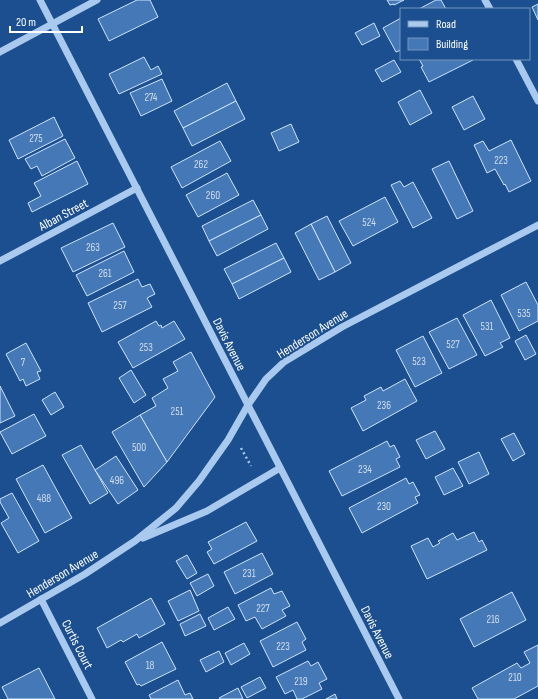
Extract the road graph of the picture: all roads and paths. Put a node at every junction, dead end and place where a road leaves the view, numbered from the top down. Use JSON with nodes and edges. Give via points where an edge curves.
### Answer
{"nodes":[{"id":1,"x":40,"y":0,"type":"edge"},
{"id":2,"x":97,"y":0,"type":"edge"},
{"id":3,"x":52,"y":24,"type":"junction"},
{"id":4,"x":0,"y":52,"type":"edge"},
{"id":5,"x":517,"y":60,"type":"edge"},
{"id":6,"x":538,"y":101,"type":"edge"},
{"id":7,"x":137,"y":188,"type":"junction"},
{"id":8,"x":538,"y":224,"type":"edge"},
{"id":9,"x":0,"y":260,"type":"edge"},
{"id":10,"x":248,"y":405,"type":"junction"},
{"id":11,"x":241,"y":448,"type":"dead end"},
{"id":12,"x":253,"y":468,"type":"dead end"},
{"id":13,"x":280,"y":468,"type":"junction"},
{"id":14,"x":136,"y":541,"type":"junction"},
{"id":15,"x":41,"y":599,"type":"junction"},
{"id":16,"x":0,"y":623,"type":"edge"},
{"id":17,"x":92,"y":699,"type":"edge"},
{"id":18,"x":399,"y":699,"type":"edge"}],
"edges":[{"from":1,"to":3,"type":"street","name":"Davis Avenue"},
{"from":2,"to":3,"type":"street"},
{"from":3,"to":4,"type":"street"},
{"from":3,"to":7,"type":"street","name":"Davis Avenue"},
{"from":5,"to":6,"type":"street"},
{"from":7,"to":9,"type":"street","name":"Alban Street"},
{"from":7,"to":10,"type":"street","name":"Davis Avenue"},
{"from":8,"to":10,"type":"street","name":"Henderson Avenue","via":[[342,327],[284,362],[266,379]]},
{"from":10,"to":13,"type":"street","name":"Davis Avenue"},
{"from":10,"to":14,"type":"street","name":"Henderson Avenue","via":[[228,440],[199,481],[176,508]]},
{"from":11,"to":12,"type":"path"},
{"from":13,"to":14,"type":"street","name":"Henderson Avenue","via":[[207,511]]},
{"from":13,"to":18,"type":"street","name":"Davis Avenue"},
{"from":14,"to":15,"type":"street","name":"Henderson Avenue"},
{"from":15,"to":16,"type":"street","name":"Henderson Avenue"},
{"from":15,"to":17,"type":"street","name":"Curtis Court"}]}
